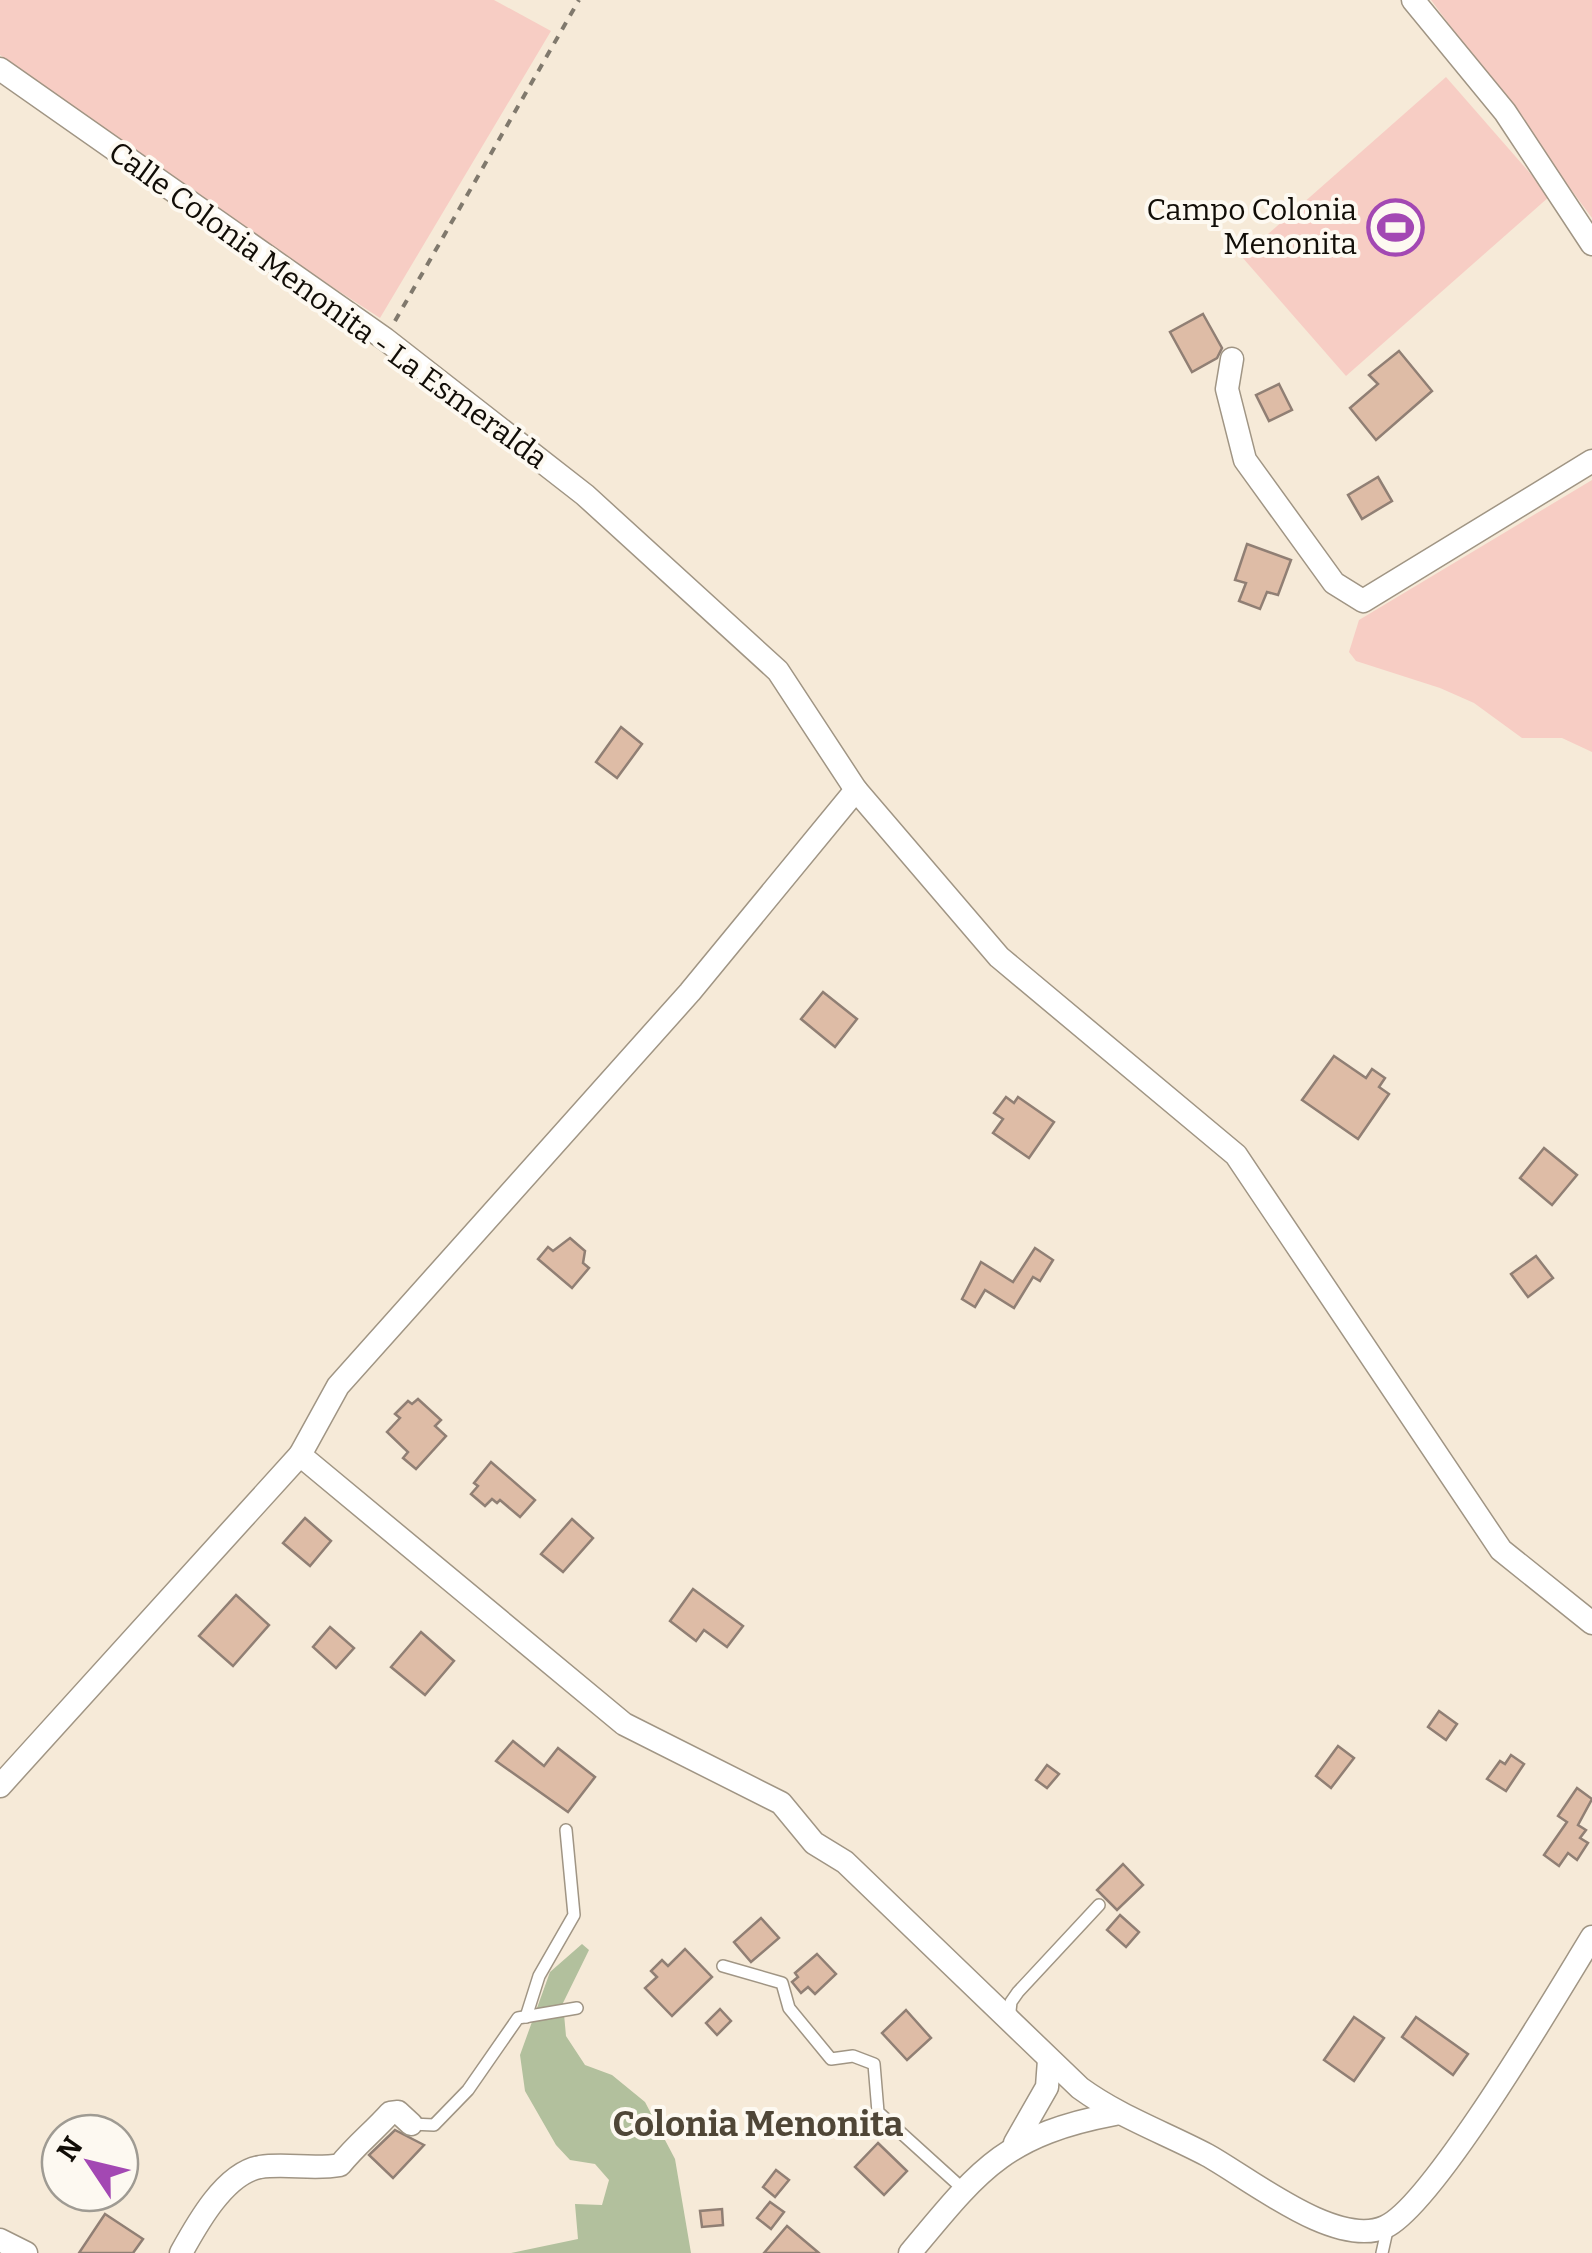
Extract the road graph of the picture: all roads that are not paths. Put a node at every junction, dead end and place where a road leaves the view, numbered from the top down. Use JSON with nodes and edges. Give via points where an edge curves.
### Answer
{"nodes":[{"id":1,"x":1413,"y":0,"type":"edge"},
{"id":2,"x":0,"y":69,"type":"edge"},
{"id":3,"x":1592,"y":244,"type":"edge"},
{"id":4,"x":1232,"y":359,"type":"dead end"},
{"id":5,"x":1592,"y":461,"type":"edge"},
{"id":6,"x":856,"y":790,"type":"junction"},
{"id":7,"x":300,"y":1455,"type":"junction"},
{"id":8,"x":1592,"y":1623,"type":"edge"},
{"id":9,"x":0,"y":1786,"type":"edge"},
{"id":10,"x":566,"y":1830,"type":"dead end"},
{"id":11,"x":1099,"y":1905,"type":"dead end"},
{"id":12,"x":1592,"y":1937,"type":"edge"},
{"id":13,"x":723,"y":1966,"type":"dead end"},
{"id":14,"x":578,"y":2008,"type":"dead end"},
{"id":15,"x":531,"y":2016,"type":"junction"},
{"id":16,"x":1009,"y":2020,"type":"junction"},
{"id":17,"x":1050,"y":2060,"type":"junction"},
{"id":18,"x":1114,"y":2114,"type":"junction"},
{"id":19,"x":411,"y":2124,"type":"joint"},
{"id":20,"x":1015,"y":2144,"type":"junction"},
{"id":21,"x":963,"y":2189,"type":"junction"},
{"id":22,"x":1388,"y":2226,"type":"junction"},
{"id":23,"x":0,"y":2240,"type":"edge"},
{"id":24,"x":26,"y":2253,"type":"edge"},
{"id":25,"x":181,"y":2253,"type":"edge"},
{"id":26,"x":910,"y":2253,"type":"edge"},
{"id":27,"x":1382,"y":2253,"type":"edge"}],
"edges":[{"from":1,"to":3,"type":"street","via":[[1505,112]]},
{"from":2,"to":6,"type":"street","name":"Calle Colonia Menonita - La Esmeralda","via":[[385,340],[585,495],[778,671]]},
{"from":4,"to":5,"type":"street","via":[[1227,389],[1244,460],[1334,584],[1363,601]]},
{"from":6,"to":7,"type":"street","via":[[690,992],[338,1386]]},
{"from":6,"to":8,"type":"street","name":"Calle Colonia Menonita - La Esmeralda","via":[[999,957],[1236,1155],[1502,1550]]},
{"from":7,"to":9,"type":"street"},
{"from":7,"to":16,"type":"street","via":[[624,1724],[781,1803],[814,1843],[845,1862]]},
{"from":10,"to":15,"type":"lane","via":[[574,1915],[539,1976]]},
{"from":11,"to":16,"type":"lane","via":[[1018,1992]]},
{"from":12,"to":22,"type":"street","via":[[1432,2184]]},
{"from":13,"to":21,"type":"lane","via":[[782,1983],[789,2008],[831,2060],[853,2056],[874,2064],[878,2112]]},
{"from":14,"to":15,"type":"lane"},
{"from":15,"to":19,"type":"lane","via":[[508,2026],[468,2090],[434,2125]]},
{"from":16,"to":17,"type":"street"},
{"from":17,"to":18,"type":"street"},
{"from":17,"to":20,"type":"street","via":[[1047,2087]]},
{"from":18,"to":20,"type":"street","via":[[1068,2122]]},
{"from":18,"to":22,"type":"street","via":[[1205,2154],[1299,2211],[1364,2232]]},
{"from":19,"to":25,"type":"street","via":[[390,2113],[340,2165],[256,2167],[228,2185]]},
{"from":20,"to":21,"type":"street"},
{"from":21,"to":26,"type":"street"},
{"from":22,"to":27,"type":"lane"},
{"from":23,"to":24,"type":"street"}]}
